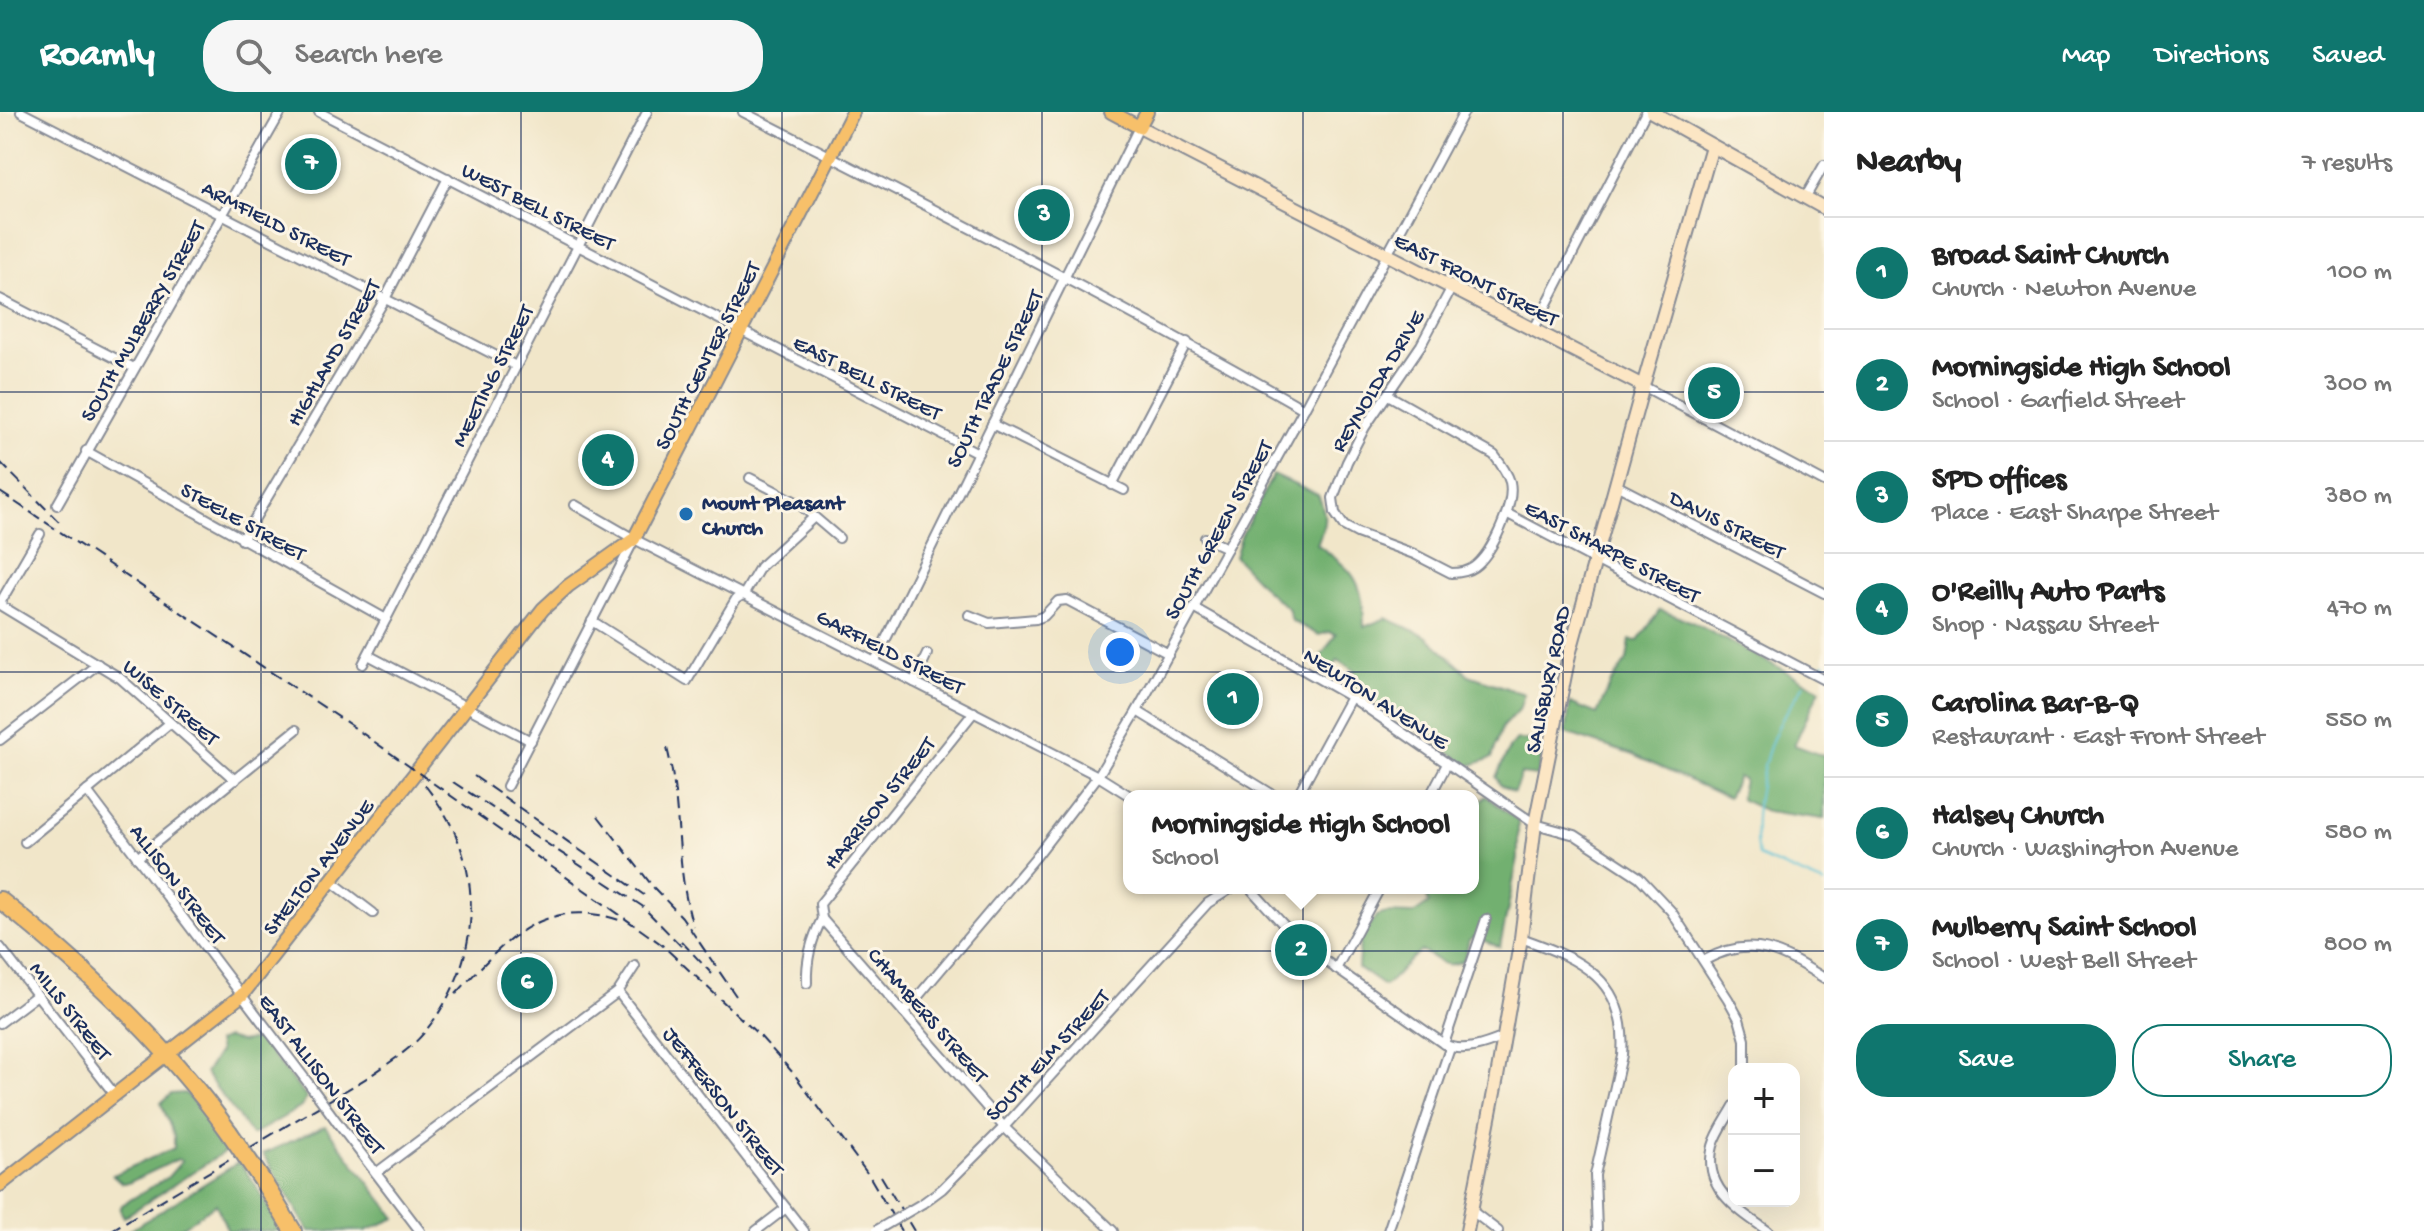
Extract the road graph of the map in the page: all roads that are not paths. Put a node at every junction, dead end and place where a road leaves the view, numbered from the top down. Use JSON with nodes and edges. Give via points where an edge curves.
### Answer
{"nodes":[{"id":1,"x":21,"y":112,"type":"edge"},
{"id":2,"x":281,"y":112,"type":"edge"},
{"id":3,"x":319,"y":112,"type":"edge"},
{"id":4,"x":647,"y":112,"type":"edge"},
{"id":5,"x":743,"y":112,"type":"edge"},
{"id":6,"x":853,"y":112,"type":"edge"},
{"id":7,"x":1111,"y":112,"type":"edge"},
{"id":8,"x":1147,"y":112,"type":"edge"},
{"id":9,"x":1464,"y":112,"type":"edge"},
{"id":10,"x":1649,"y":112,"type":"edge"},
{"id":11,"x":1139,"y":127,"type":"junction"},
{"id":12,"x":1712,"y":146,"type":"junction"},
{"id":13,"x":830,"y":157,"type":"junction"},
{"id":14,"x":1824,"y":165,"type":"edge"},
{"id":15,"x":448,"y":178,"type":"junction"},
{"id":16,"x":1805,"y":198,"type":"junction"},
{"id":17,"x":1824,"y":208,"type":"edge"},
{"id":18,"x":222,"y":214,"type":"junction"},
{"id":19,"x":578,"y":246,"type":"junction"},
{"id":20,"x":1388,"y":255,"type":"junction"},
{"id":21,"x":1065,"y":277,"type":"junction"},
{"id":22,"x":1452,"y":287,"type":"junction"},
{"id":23,"x":0,"y":299,"type":"edge"},
{"id":24,"x":385,"y":299,"type":"junction"},
{"id":25,"x":1534,"y":329,"type":"junction"},
{"id":26,"x":741,"y":330,"type":"junction"},
{"id":27,"x":1187,"y":342,"type":"junction"},
{"id":28,"x":516,"y":366,"type":"junction"},
{"id":29,"x":134,"y":368,"type":"junction"},
{"id":30,"x":1643,"y":386,"type":"junction"},
{"id":31,"x":1388,"y":395,"type":"junction"},
{"id":32,"x":1304,"y":409,"type":"junction"},
{"id":33,"x":992,"y":424,"type":"junction"},
{"id":34,"x":86,"y":451,"type":"junction"},
{"id":35,"x":978,"y":453,"type":"junction"},
{"id":36,"x":750,"y":478,"type":"dead end"},
{"id":37,"x":1824,"y":482,"type":"edge"},
{"id":38,"x":1112,"y":485,"type":"junction"},
{"id":39,"x":1616,"y":485,"type":"junction"},
{"id":40,"x":1124,"y":490,"type":"dead end"},
{"id":41,"x":57,"y":505,"type":"dead end"},
{"id":42,"x":575,"y":505,"type":"dead end"},
{"id":43,"x":1508,"y":514,"type":"junction"},
{"id":44,"x":814,"y":517,"type":"junction"},
{"id":45,"x":40,"y":534,"type":"dead end"},
{"id":46,"x":839,"y":538,"type":"dead end"},
{"id":47,"x":1205,"y":538,"type":"dead end"},
{"id":48,"x":634,"y":539,"type":"junction"},
{"id":49,"x":242,"y":540,"type":"junction"},
{"id":50,"x":1227,"y":548,"type":"junction"},
{"id":51,"x":1594,"y":561,"type":"junction"},
{"id":52,"x":1824,"y":593,"type":"edge"},
{"id":53,"x":744,"y":594,"type":"junction"},
{"id":54,"x":0,"y":604,"type":"edge"},
{"id":55,"x":1194,"y":608,"type":"junction"},
{"id":56,"x":969,"y":615,"type":"dead end"},
{"id":57,"x":386,"y":619,"type":"junction"},
{"id":58,"x":592,"y":621,"type":"junction"},
{"id":59,"x":927,"y":654,"type":"dead end"},
{"id":60,"x":1169,"y":654,"type":"junction"},
{"id":61,"x":875,"y":661,"type":"junction"},
{"id":62,"x":98,"y":664,"type":"junction"},
{"id":63,"x":1824,"y":680,"type":"edge"},
{"id":64,"x":914,"y":682,"type":"junction"},
{"id":65,"x":1351,"y":697,"type":"junction"},
{"id":66,"x":466,"y":707,"type":"junction"},
{"id":67,"x":1137,"y":711,"type":"junction"},
{"id":68,"x":974,"y":712,"type":"junction"},
{"id":69,"x":170,"y":723,"type":"junction"},
{"id":70,"x":296,"y":730,"type":"dead end"},
{"id":71,"x":0,"y":740,"type":"edge"},
{"id":72,"x":531,"y":741,"type":"junction"},
{"id":73,"x":1447,"y":764,"type":"junction"},
{"id":74,"x":1098,"y":776,"type":"junction"},
{"id":75,"x":235,"y":780,"type":"junction"},
{"id":76,"x":507,"y":786,"type":"dead end"},
{"id":77,"x":1265,"y":790,"type":"edge"},
{"id":78,"x":1300,"y":790,"type":"edge"},
{"id":79,"x":1433,"y":790,"type":"edge"},
{"id":80,"x":87,"y":791,"type":"junction"},
{"id":81,"x":1123,"y":792,"type":"edge"},
{"id":82,"x":1535,"y":824,"type":"junction"},
{"id":83,"x":25,"y":842,"type":"dead end"},
{"id":84,"x":137,"y":858,"type":"junction"},
{"id":85,"x":331,"y":881,"type":"junction"},
{"id":86,"x":1218,"y":894,"type":"edge"},
{"id":87,"x":1255,"y":894,"type":"edge"},
{"id":88,"x":1377,"y":894,"type":"edge"},
{"id":89,"x":0,"y":900,"type":"edge"},
{"id":90,"x":373,"y":913,"type":"dead end"},
{"id":91,"x":822,"y":919,"type":"junction"},
{"id":92,"x":1486,"y":919,"type":"dead end"},
{"id":93,"x":1521,"y":938,"type":"junction"},
{"id":94,"x":0,"y":947,"type":"edge"},
{"id":95,"x":1705,"y":960,"type":"junction"},
{"id":96,"x":635,"y":966,"type":"dead end"},
{"id":97,"x":1336,"y":969,"type":"junction"},
{"id":98,"x":1824,"y":978,"type":"edge"},
{"id":99,"x":807,"y":983,"type":"dead end"},
{"id":100,"x":618,"y":992,"type":"junction"},
{"id":101,"x":37,"y":995,"type":"junction"},
{"id":102,"x":242,"y":995,"type":"junction"},
{"id":103,"x":904,"y":1013,"type":"junction"},
{"id":104,"x":0,"y":1023,"type":"edge"},
{"id":105,"x":1504,"y":1037,"type":"junction"},
{"id":106,"x":1447,"y":1046,"type":"junction"},
{"id":107,"x":167,"y":1054,"type":"junction"},
{"id":108,"x":1745,"y":1063,"type":"edge"},
{"id":109,"x":115,"y":1095,"type":"junction"},
{"id":110,"x":1728,"y":1118,"type":"edge"},
{"id":111,"x":1004,"y":1127,"type":"junction"},
{"id":112,"x":376,"y":1173,"type":"junction"},
{"id":113,"x":0,"y":1185,"type":"edge"},
{"id":114,"x":786,"y":1208,"type":"junction"},
{"id":115,"x":1472,"y":1211,"type":"junction"},
{"id":116,"x":293,"y":1231,"type":"edge"},
{"id":117,"x":420,"y":1231,"type":"edge"},
{"id":118,"x":756,"y":1231,"type":"edge"},
{"id":119,"x":804,"y":1231,"type":"edge"},
{"id":120,"x":876,"y":1231,"type":"edge"},
{"id":121,"x":1113,"y":1231,"type":"edge"},
{"id":122,"x":1388,"y":1231,"type":"edge"},
{"id":123,"x":1467,"y":1231,"type":"edge"},
{"id":124,"x":1498,"y":1231,"type":"edge"},
{"id":125,"x":1597,"y":1231,"type":"edge"},
{"id":126,"x":1768,"y":1231,"type":"edge"}],
"edges":[{"from":1,"to":18,"type":"street","name":"ARMFIELD STREET"},
{"from":2,"to":18,"type":"street","name":"SOUTH MULBERRY STREET"},
{"from":3,"to":15,"type":"street","name":"WEST BELL STREET"},
{"from":4,"to":19,"type":"street","name":"MEETING STREET"},
{"from":5,"to":13,"type":"street"},
{"from":6,"to":13,"type":"main road","name":"SOUTH CENTER STREET"},
{"from":7,"to":11,"type":"main road","name":"EAST FRONT STREET"},
{"from":8,"to":11,"type":"main road","name":"SOUTH TRADE STREET"},
{"from":9,"to":20,"type":"street","name":"SOUTH GREEN STREET"},
{"from":10,"to":12,"type":"street"},
{"from":10,"to":25,"type":"street"},
{"from":11,"to":20,"type":"street","name":"EAST FRONT STREET"},
{"from":11,"to":21,"type":"street","name":"SOUTH TRADE STREET"},
{"from":12,"to":16,"type":"street"},
{"from":12,"to":30,"type":"street","name":"SALISBURY ROAD"},
{"from":13,"to":21,"type":"street"},
{"from":13,"to":26,"type":"main road","name":"SOUTH CENTER STREET"},
{"from":14,"to":16,"type":"street"},
{"from":15,"to":19,"type":"street","name":"WEST BELL STREET"},
{"from":15,"to":24,"type":"street","name":"HIGHLAND STREET"},
{"from":16,"to":17,"type":"street"},
{"from":18,"to":24,"type":"street","name":"ARMFIELD STREET"},
{"from":18,"to":29,"type":"street","name":"SOUTH MULBERRY STREET"},
{"from":19,"to":26,"type":"street","name":"WEST BELL STREET"},
{"from":19,"to":28,"type":"street","name":"MEETING STREET"},
{"from":20,"to":22,"type":"street","name":"EAST FRONT STREET"},
{"from":20,"to":32,"type":"street","name":"SOUTH GREEN STREET"},
{"from":21,"to":27,"type":"street"},
{"from":21,"to":33,"type":"street","name":"SOUTH TRADE STREET"},
{"from":22,"to":25,"type":"street","name":"EAST FRONT STREET"},
{"from":22,"to":31,"type":"street","name":"REYNOLDA DRIVE"},
{"from":23,"to":29,"type":"street"},
{"from":24,"to":28,"type":"street","name":"ARMFIELD STREET"},
{"from":24,"to":49,"type":"street","name":"HIGHLAND STREET"},
{"from":25,"to":30,"type":"street","name":"EAST FRONT STREET"},
{"from":26,"to":35,"type":"street","name":"EAST BELL STREET"},
{"from":26,"to":48,"type":"main road","name":"SOUTH CENTER STREET"},
{"from":27,"to":32,"type":"street"},
{"from":27,"to":38,"type":"street"},
{"from":28,"to":57,"type":"street","name":"MEETING STREET"},
{"from":29,"to":34,"type":"street","name":"SOUTH MULBERRY STREET"},
{"from":30,"to":37,"type":"street","name":"EAST FRONT STREET"},
{"from":30,"to":39,"type":"street","name":"SALISBURY ROAD"},
{"from":31,"to":43,"type":"street","name":"EAST SHARPE STREET","via":[[1494,455],[1510,483]]},
{"from":31,"to":43,"type":"street","name":"REYNOLDA DRIVE","via":[[1353,450],[1333,498],[1344,526],[1451,573],[1462,573],[1481,560]]},
{"from":32,"to":50,"type":"street","name":"SOUTH GREEN STREET"},
{"from":33,"to":35,"type":"street","name":"SOUTH TRADE STREET"},
{"from":33,"to":38,"type":"street"},
{"from":34,"to":41,"type":"street","name":"SOUTH MULBERRY STREET"},
{"from":34,"to":49,"type":"street","name":"STEELE STREET"},
{"from":35,"to":61,"type":"street","name":"SOUTH TRADE STREET"},
{"from":36,"to":44,"type":"street"},
{"from":38,"to":40,"type":"street"},
{"from":39,"to":51,"type":"street","name":"SALISBURY ROAD"},
{"from":39,"to":52,"type":"street","name":"DAVIS STREET"},
{"from":42,"to":48,"type":"street","name":"GARFIELD STREET"},
{"from":43,"to":51,"type":"street","name":"EAST SHARPE STREET"},
{"from":44,"to":46,"type":"street"},
{"from":44,"to":53,"type":"street","via":[[760,567]]},
{"from":45,"to":54,"type":"street"},
{"from":47,"to":50,"type":"street"},
{"from":48,"to":53,"type":"street","name":"GARFIELD STREET"},
{"from":48,"to":58,"type":"street","name":"SOUTH CENTER STREET"},
{"from":48,"to":66,"type":"main road","name":"SHELTON AVENUE","via":[[543,609]]},
{"from":49,"to":57,"type":"street","name":"STEELE STREET"},
{"from":50,"to":55,"type":"street","name":"SOUTH GREEN STREET"},
{"from":51,"to":63,"type":"street","name":"EAST SHARPE STREET"},
{"from":51,"to":82,"type":"street","name":"SALISBURY ROAD"},
{"from":53,"to":58,"type":"street","via":[[687,681]]},
{"from":53,"to":61,"type":"street","name":"GARFIELD STREET"},
{"from":54,"to":62,"type":"street","name":"WISE STREET"},
{"from":55,"to":60,"type":"street","name":"SOUTH GREEN STREET"},
{"from":55,"to":65,"type":"street","name":"NEWTON AVENUE"},
{"from":56,"to":60,"type":"street","via":[[989,623],[1036,619],[1067,600]]},
{"from":57,"to":66,"type":"street","name":"MEETING STREET","via":[[365,659]]},
{"from":58,"to":72,"type":"street","name":"SOUTH CENTER STREET"},
{"from":59,"to":64,"type":"street"},
{"from":60,"to":67,"type":"street","name":"SOUTH GREEN STREET"},
{"from":61,"to":64,"type":"street","name":"GARFIELD STREET"},
{"from":62,"to":69,"type":"street","name":"WISE STREET"},
{"from":62,"to":71,"type":"street"},
{"from":64,"to":68,"type":"street","name":"GARFIELD STREET"},
{"from":65,"to":73,"type":"street","name":"NEWTON AVENUE"},
{"from":65,"to":78,"type":"street"},
{"from":66,"to":72,"type":"street"},
{"from":66,"to":85,"type":"main road","name":"SHELTON AVENUE"},
{"from":67,"to":74,"type":"street","name":"SOUTH GREEN STREET"},
{"from":67,"to":77,"type":"street"},
{"from":68,"to":74,"type":"street","name":"GARFIELD STREET"},
{"from":68,"to":91,"type":"street","name":"HARRISON STREET","via":[[820,904]]},
{"from":69,"to":75,"type":"street","name":"WISE STREET"},
{"from":69,"to":80,"type":"street"},
{"from":70,"to":75,"type":"street"},
{"from":72,"to":76,"type":"street","name":"SOUTH CENTER STREET"},
{"from":73,"to":79,"type":"street"},
{"from":73,"to":82,"type":"street","name":"NEWTON AVENUE"},
{"from":74,"to":81,"type":"street","name":"GARFIELD STREET"},
{"from":74,"to":103,"type":"street","name":"SOUTH GREEN STREET"},
{"from":75,"to":84,"type":"street"},
{"from":80,"to":83,"type":"street"},
{"from":80,"to":84,"type":"street","name":"ALLISON STREET"},
{"from":82,"to":93,"type":"street","name":"SALISBURY ROAD"},
{"from":82,"to":95,"type":"street","name":"NEWTON AVENUE","via":[[1575,835],[1639,877]]},
{"from":84,"to":102,"type":"street","name":"ALLISON STREET"},
{"from":85,"to":90,"type":"street"},
{"from":85,"to":102,"type":"main road","name":"SHELTON AVENUE"},
{"from":86,"to":111,"type":"street","name":"SOUTH ELM STREET"},
{"from":87,"to":97,"type":"street","via":[[1291,935]]},
{"from":88,"to":97,"type":"street"},
{"from":89,"to":107,"type":"highway","via":[[93,978]]},
{"from":91,"to":99,"type":"street","name":"HARRISON STREET","via":[[810,948]]},
{"from":91,"to":103,"type":"street","name":"CHAMBERS STREET"},
{"from":92,"to":106,"type":"street"},
{"from":93,"to":105,"type":"street","name":"SALISBURY ROAD"},
{"from":93,"to":125,"type":"street","via":[[1584,965],[1620,1014],[1622,1055],[1595,1175]]},
{"from":94,"to":101,"type":"street","name":"MILLS STREET"},
{"from":95,"to":98,"type":"street","via":[[1731,948],[1761,947]]},
{"from":95,"to":108,"type":"street","name":"NEWTON AVENUE","via":[[1739,1019]]},
{"from":96,"to":100,"type":"street"},
{"from":97,"to":106,"type":"street"},
{"from":100,"to":112,"type":"street"},
{"from":100,"to":114,"type":"street","name":"JEFFERSON STREET"},
{"from":101,"to":104,"type":"street"},
{"from":101,"to":109,"type":"street","name":"MILLS STREET"},
{"from":102,"to":107,"type":"main road","name":"SHELTON AVENUE"},
{"from":102,"to":112,"type":"street","name":"EAST ALLISON STREET","bridge":true},
{"from":103,"to":111,"type":"street","name":"CHAMBERS STREET"},
{"from":105,"to":106,"type":"street","via":[[1487,1044]]},
{"from":105,"to":115,"type":"street","name":"SALISBURY ROAD"},
{"from":106,"to":122,"type":"street"},
{"from":107,"to":109,"type":"main road","name":"SHELTON AVENUE"},
{"from":107,"to":116,"type":"highway","bridge":true,"via":[[229,1132]]},
{"from":109,"to":113,"type":"main road","name":"SHELTON AVENUE"},
{"from":110,"to":126,"type":"street","via":[[1713,1147],[1715,1184],[1735,1208]]},
{"from":111,"to":120,"type":"street","name":"SOUTH ELM STREET","bridge":true,"via":[[942,1189]]},
{"from":111,"to":121,"type":"street","name":"CHAMBERS STREET"},
{"from":112,"to":117,"type":"street","name":"EAST ALLISON STREET"},
{"from":114,"to":118,"type":"street"},
{"from":114,"to":119,"type":"street","name":"JEFFERSON STREET"},
{"from":115,"to":123,"type":"street","name":"SALISBURY ROAD"},
{"from":115,"to":124,"type":"street"}]}
